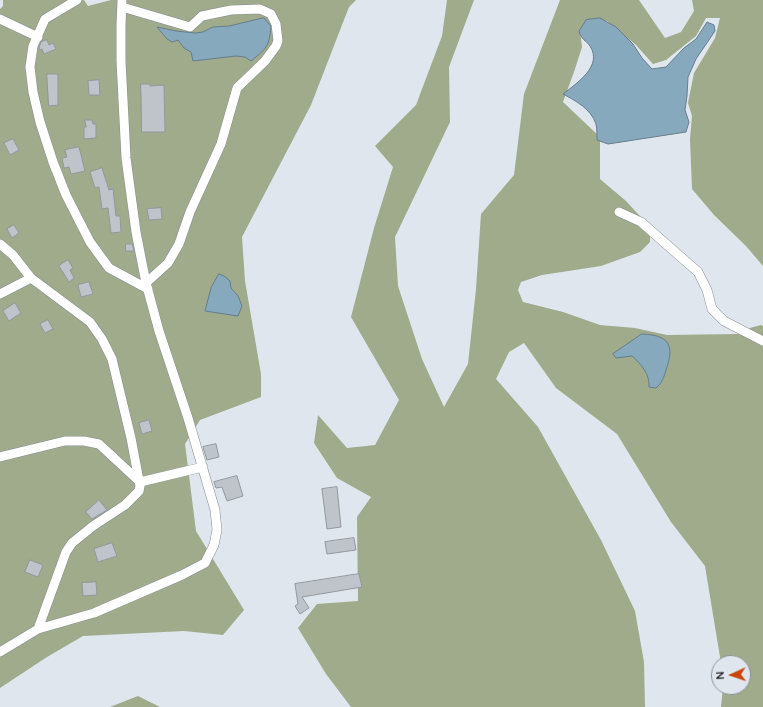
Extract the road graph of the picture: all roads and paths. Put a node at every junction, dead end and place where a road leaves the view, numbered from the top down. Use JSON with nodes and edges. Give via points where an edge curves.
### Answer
{"nodes":[{"id":1,"x":77,"y":0,"type":"edge"},
{"id":2,"x":122,"y":3,"type":"edge"},
{"id":3,"x":0,"y":19,"type":"edge"},
{"id":4,"x":38,"y":37,"type":"junction"},
{"id":5,"x":619,"y":212,"type":"dead end"},
{"id":6,"x":0,"y":244,"type":"edge"},
{"id":7,"x":31,"y":278,"type":"junction"},
{"id":8,"x":147,"y":286,"type":"junction"},
{"id":9,"x":0,"y":294,"type":"edge"},
{"id":10,"x":763,"y":341,"type":"edge"},
{"id":11,"x":0,"y":457,"type":"edge"},
{"id":12,"x":202,"y":467,"type":"junction"},
{"id":13,"x":140,"y":482,"type":"junction"},
{"id":14,"x":38,"y":629,"type":"junction"},
{"id":15,"x":0,"y":652,"type":"edge"}],
"edges":[{"from":1,"to":4,"type":"street","via":[[45,19]]},
{"from":2,"to":8,"type":"street","via":[[121,61],[126,158],[136,232]]},
{"from":2,"to":8,"type":"street","via":[[190,27],[202,16],[231,10],[260,9],[271,14],[278,36],[276,46],[265,61],[237,88],[220,144],[179,244],[168,262]]},
{"from":3,"to":4,"type":"street"},
{"from":4,"to":8,"type":"street","via":[[33,46],[30,67],[33,92],[40,122],[66,195],[90,242],[108,268]]},
{"from":5,"to":10,"type":"street","via":[[641,222],[698,272],[707,290],[712,309],[724,321]]},
{"from":6,"to":7,"type":"street"},
{"from":7,"to":9,"type":"street"},
{"from":7,"to":13,"type":"street","via":[[90,322],[102,339],[112,359]]},
{"from":8,"to":12,"type":"street"},
{"from":11,"to":13,"type":"street","via":[[65,441],[84,441],[99,444]]},
{"from":12,"to":13,"type":"street"},
{"from":12,"to":14,"type":"street","via":[[215,510],[216,530],[214,545],[205,563],[94,613]]},
{"from":13,"to":14,"type":"street","via":[[139,491],[125,505],[72,543],[66,552]]},
{"from":14,"to":15,"type":"street"}]}
